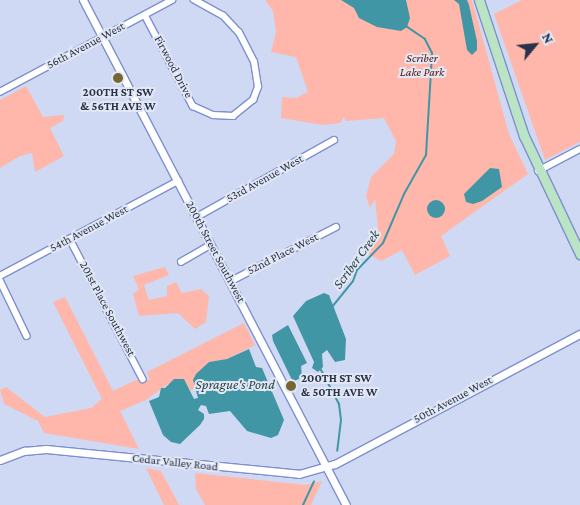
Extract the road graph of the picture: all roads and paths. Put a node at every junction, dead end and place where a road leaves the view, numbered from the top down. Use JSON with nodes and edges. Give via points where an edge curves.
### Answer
{"nodes":[{"id":1,"x":83,"y":0,"type":"edge"},
{"id":2,"x":172,"y":0,"type":"edge"},
{"id":3,"x":194,"y":0,"type":"edge"},
{"id":4,"x":479,"y":0,"type":"edge"},
{"id":5,"x":145,"y":15,"type":"junction"},
{"id":6,"x":103,"y":37,"type":"junction"},
{"id":7,"x":0,"y":92,"type":"edge"},
{"id":8,"x":334,"y":140,"type":"dead end"},
{"id":9,"x":580,"y":149,"type":"edge"},
{"id":10,"x":538,"y":170,"type":"junction"},
{"id":11,"x":178,"y":181,"type":"junction"},
{"id":12,"x":197,"y":217,"type":"junction"},
{"id":13,"x":336,"y":227,"type":"dead end"},
{"id":14,"x":70,"y":240,"type":"junction"},
{"id":15,"x":211,"y":245,"type":"junction"},
{"id":16,"x":580,"y":254,"type":"edge"},
{"id":17,"x":181,"y":262,"type":"dead end"},
{"id":18,"x":0,"y":278,"type":"edge"},
{"id":19,"x":230,"y":281,"type":"junction"},
{"id":20,"x":580,"y":334,"type":"edge"},
{"id":21,"x":27,"y":336,"type":"dead end"},
{"id":22,"x":144,"y":379,"type":"dead end"},
{"id":23,"x":0,"y":460,"type":"edge"},
{"id":24,"x":326,"y":466,"type":"junction"},
{"id":25,"x":346,"y":505,"type":"edge"}],
"edges":[{"from":1,"to":6,"type":"street","name":"200th Street Southwest"},
{"from":2,"to":5,"type":"street","name":"56th Avenue West"},
{"from":3,"to":5,"type":"street","name":"Firwood Drive","via":[[223,16],[239,33],[254,62],[258,87],[253,100],[233,116],[213,115],[193,106]]},
{"from":4,"to":10,"type":"main road"},
{"from":5,"to":6,"type":"street","name":"56th Avenue West"},
{"from":6,"to":7,"type":"street","name":"56th Avenue West"},
{"from":6,"to":11,"type":"street","name":"200th Street Southwest"},
{"from":8,"to":12,"type":"street","name":"53rd Avenue West"},
{"from":9,"to":10,"type":"street"},
{"from":10,"to":16,"type":"main road"},
{"from":11,"to":12,"type":"street","name":"200th Street Southwest"},
{"from":11,"to":14,"type":"street","name":"54th Avenue West"},
{"from":12,"to":15,"type":"street","name":"200th Street Southwest"},
{"from":13,"to":19,"type":"street","name":"52nd Place West"},
{"from":14,"to":18,"type":"street","name":"54th Avenue West"},
{"from":14,"to":22,"type":"street","name":"201st Place Southwest"},
{"from":15,"to":17,"type":"street"},
{"from":15,"to":19,"type":"street","name":"200th Street Southwest"},
{"from":18,"to":21,"type":"street"},
{"from":19,"to":24,"type":"street","name":"200th Street Southwest"},
{"from":20,"to":24,"type":"street","name":"50th Avenue West"},
{"from":23,"to":24,"type":"street","name":"Cedar Valley Road","via":[[24,450],[46,449],[299,474]]},
{"from":24,"to":25,"type":"street","name":"200th Street Southwest"}]}
